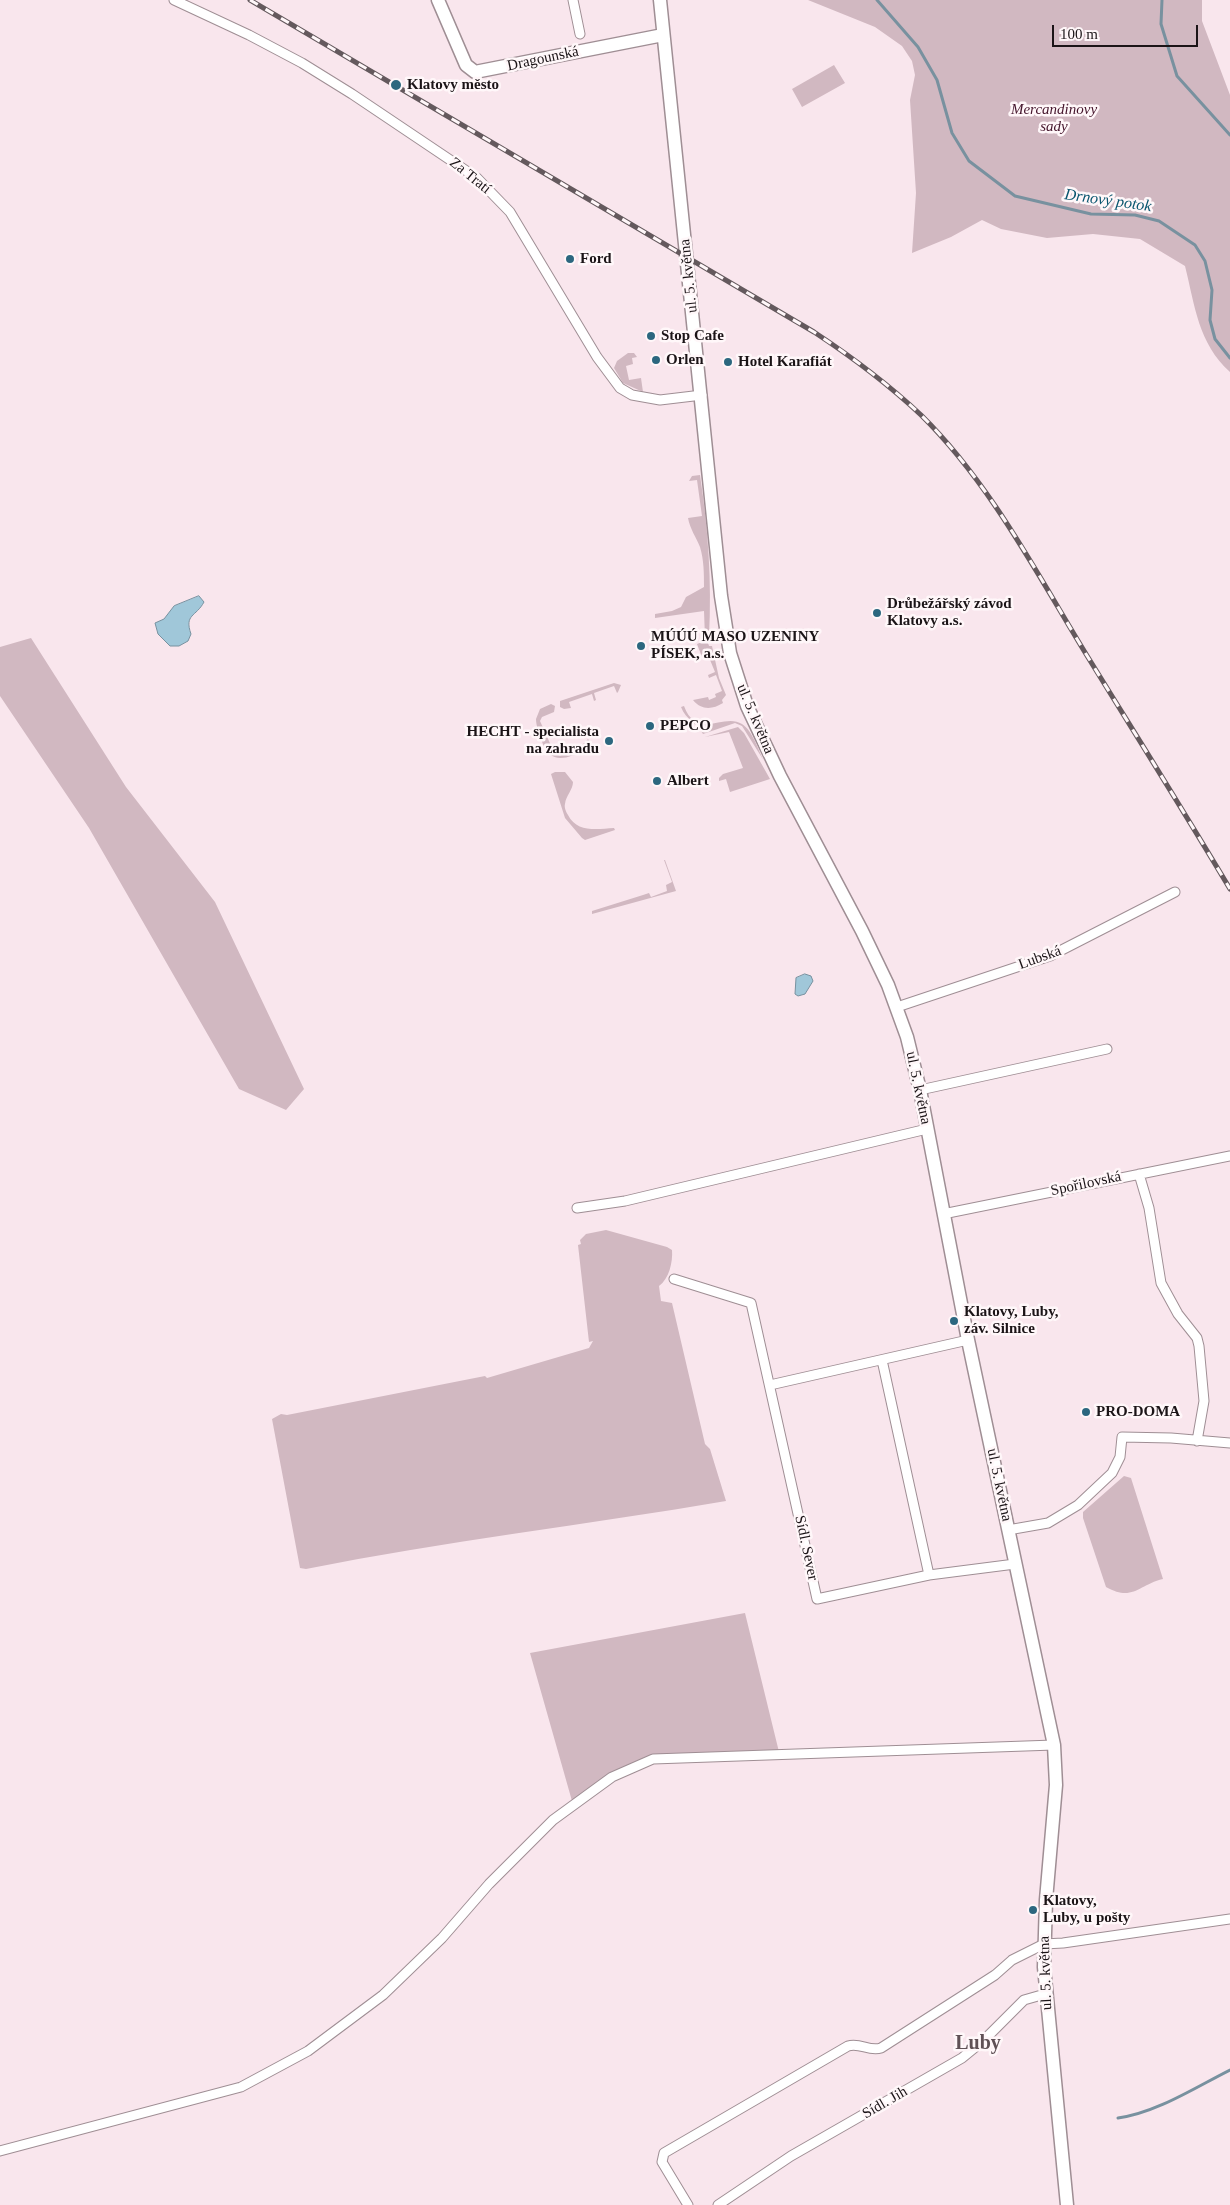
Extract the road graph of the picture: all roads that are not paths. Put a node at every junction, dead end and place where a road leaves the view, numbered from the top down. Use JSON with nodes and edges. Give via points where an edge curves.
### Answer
{"nodes":[{"id":1,"x":174,"y":0,"type":"edge"},
{"id":2,"x":438,"y":0,"type":"edge"},
{"id":3,"x":573,"y":0,"type":"edge"},
{"id":4,"x":660,"y":0,"type":"edge"},
{"id":5,"x":580,"y":34,"type":"dead end"},
{"id":6,"x":663,"y":35,"type":"junction"},
{"id":7,"x":702,"y":395,"type":"junction"},
{"id":8,"x":1176,"y":892,"type":"dead end"},
{"id":9,"x":896,"y":1007,"type":"junction"},
{"id":10,"x":1107,"y":1049,"type":"dead end"},
{"id":11,"x":920,"y":1090,"type":"junction"},
{"id":12,"x":927,"y":1129,"type":"junction"},
{"id":13,"x":1230,"y":1156,"type":"edge"},
{"id":14,"x":1139,"y":1174,"type":"junction"},
{"id":15,"x":577,"y":1208,"type":"dead end"},
{"id":16,"x":943,"y":1214,"type":"junction"},
{"id":17,"x":674,"y":1280,"type":"dead end"},
{"id":18,"x":968,"y":1340,"type":"junction"},
{"id":19,"x":882,"y":1360,"type":"junction"},
{"id":20,"x":770,"y":1385,"type":"junction"},
{"id":21,"x":1197,"y":1441,"type":"junction"},
{"id":22,"x":1230,"y":1443,"type":"edge"},
{"id":23,"x":1008,"y":1530,"type":"junction"},
{"id":24,"x":1015,"y":1564,"type":"junction"},
{"id":25,"x":929,"y":1575,"type":"junction"},
{"id":26,"x":1054,"y":1746,"type":"junction"},
{"id":27,"x":1230,"y":1918,"type":"edge"},
{"id":28,"x":1044,"y":1944,"type":"junction"},
{"id":29,"x":1045,"y":1994,"type":"junction"},
{"id":30,"x":0,"y":2150,"type":"edge"},
{"id":31,"x":688,"y":2205,"type":"edge"},
{"id":32,"x":718,"y":2205,"type":"edge"},
{"id":33,"x":1067,"y":2205,"type":"edge"}],
"edges":[{"from":1,"to":7,"type":"street","name":"Za Tratí","via":[[302,63],[477,178],[510,212],[597,357],[620,388],[660,400]]},
{"from":2,"to":6,"type":"street","name":"Dragounská","via":[[466,65],[475,72]]},
{"from":3,"to":5,"type":"street"},
{"from":4,"to":6,"type":"street","name":"ul. 5. května"},
{"from":6,"to":7,"type":"street","name":"ul. 5. května"},
{"from":7,"to":9,"type":"street","name":"ul. 5. května","via":[[723,617],[734,668],[760,734],[862,931]]},
{"from":8,"to":9,"type":"street","name":"Lubská","via":[[1050,956]]},
{"from":9,"to":11,"type":"street","name":"ul. 5. května"},
{"from":10,"to":11,"type":"street"},
{"from":11,"to":12,"type":"street","name":"ul. 5. května"},
{"from":12,"to":15,"type":"street","via":[[625,1201]]},
{"from":12,"to":16,"type":"street","name":"ul. 5. května"},
{"from":13,"to":14,"type":"street","name":"Spořilovská"},
{"from":14,"to":16,"type":"street","name":"Spořilovská"},
{"from":14,"to":21,"type":"street","via":[[1161,1282],[1200,1346],[1204,1401]]},
{"from":16,"to":18,"type":"street","name":"ul. 5. května"},
{"from":17,"to":20,"type":"street","name":"Sídl. Sever","via":[[752,1303]]},
{"from":18,"to":19,"type":"street"},
{"from":18,"to":23,"type":"street","name":"ul. 5. května"},
{"from":19,"to":20,"type":"street"},
{"from":19,"to":25,"type":"street"},
{"from":20,"to":25,"type":"street","name":"Sídl. Sever","via":[[817,1599]]},
{"from":21,"to":22,"type":"street"},
{"from":21,"to":23,"type":"street","via":[[1122,1437],[1120,1458],[1112,1473],[1078,1506],[1048,1523]]},
{"from":23,"to":24,"type":"street","name":"ul. 5. května"},
{"from":24,"to":25,"type":"street","name":"Sídl. Sever"},
{"from":24,"to":26,"type":"street","name":"ul. 5. května"},
{"from":26,"to":28,"type":"street","name":"ul. 5. května","via":[[1056,1785]]},
{"from":26,"to":30,"type":"street","via":[[653,1759],[612,1777],[553,1820],[489,1884],[442,1938],[383,1995],[308,2052],[241,2087]]},
{"from":27,"to":28,"type":"street"},
{"from":28,"to":29,"type":"street","name":"ul. 5. května"},
{"from":28,"to":31,"type":"street","via":[[1012,1960],[995,1975],[881,2048],[848,2046],[667,2150],[662,2162]]},
{"from":29,"to":32,"type":"street","name":"Sídl. Jih","via":[[1024,2000],[962,2058],[791,2156]]},
{"from":29,"to":33,"type":"street","name":"ul. 5. května"}]}
